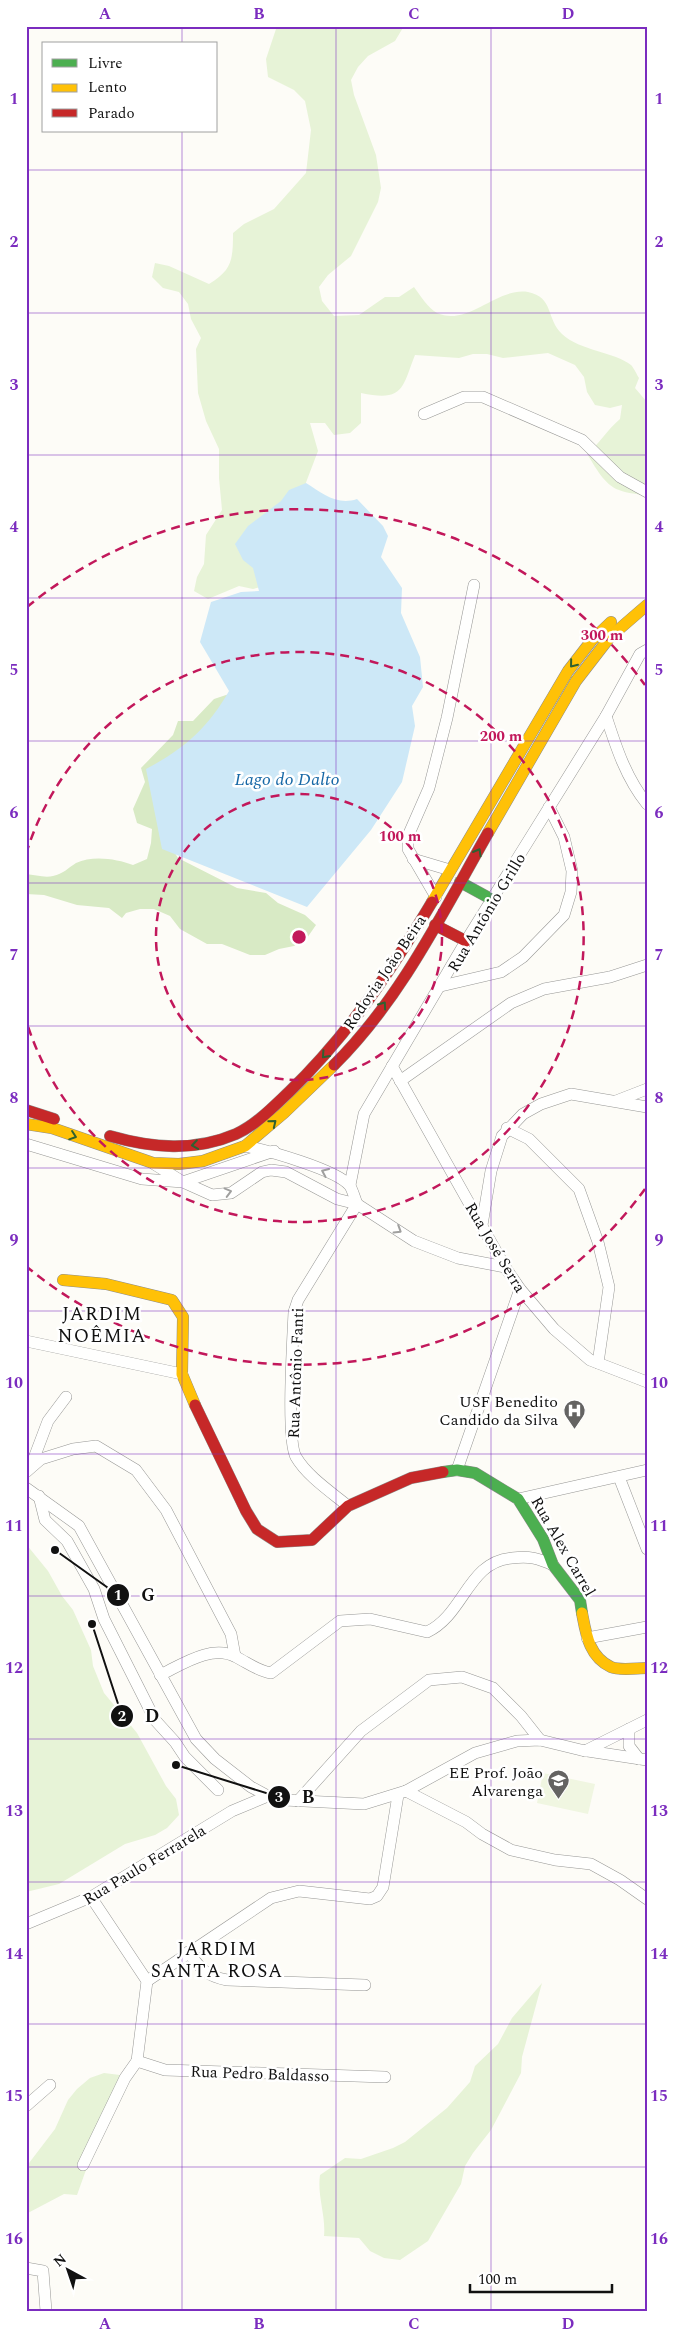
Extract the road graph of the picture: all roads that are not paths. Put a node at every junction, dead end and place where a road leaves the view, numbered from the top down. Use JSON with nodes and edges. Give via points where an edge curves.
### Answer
{"nodes":[{"id":1,"x":424,"y":414,"type":"dead end"},
{"id":2,"x":647,"y":492,"type":"edge"},
{"id":3,"x":474,"y":585,"type":"dead end"},
{"id":4,"x":647,"y":595,"type":"edge"},
{"id":5,"x":647,"y":605,"type":"edge"},
{"id":6,"x":647,"y":650,"type":"edge"},
{"id":7,"x":606,"y":716,"type":"junction"},
{"id":8,"x":647,"y":804,"type":"edge"},
{"id":9,"x":549,"y":808,"type":"junction"},
{"id":10,"x":413,"y":859,"type":"junction"},
{"id":11,"x":450,"y":870,"type":"junction"},
{"id":12,"x":460,"y":882,"type":"junction"},
{"id":13,"x":436,"y":896,"type":"junction"},
{"id":14,"x":493,"y":900,"type":"junction"},
{"id":15,"x":435,"y":925,"type":"junction"},
{"id":16,"x":466,"y":941,"type":"junction"},
{"id":17,"x":647,"y":965,"type":"edge"},
{"id":18,"x":441,"y":986,"type":"junction"},
{"id":19,"x":392,"y":1066,"type":"junction"},
{"id":20,"x":400,"y":1081,"type":"junction"},
{"id":21,"x":647,"y":1090,"type":"edge"},
{"id":22,"x":616,"y":1100,"type":"junction"},
{"id":23,"x":647,"y":1107,"type":"edge"},
{"id":24,"x":26,"y":1110,"type":"edge"},
{"id":25,"x":26,"y":1124,"type":"edge"},
{"id":26,"x":507,"y":1128,"type":"junction"},
{"id":27,"x":26,"y":1144,"type":"edge"},
{"id":28,"x":245,"y":1146,"type":"junction"},
{"id":29,"x":274,"y":1152,"type":"junction"},
{"id":30,"x":153,"y":1163,"type":"junction"},
{"id":31,"x":183,"y":1182,"type":"junction"},
{"id":32,"x":350,"y":1185,"type":"junction"},
{"id":33,"x":357,"y":1204,"type":"junction"},
{"id":34,"x":482,"y":1225,"type":"junction"},
{"id":35,"x":504,"y":1267,"type":"junction"},
{"id":36,"x":63,"y":1280,"type":"dead end"},
{"id":37,"x":520,"y":1289,"type":"junction"},
{"id":38,"x":26,"y":1342,"type":"edge"},
{"id":39,"x":598,"y":1363,"type":"junction"},
{"id":40,"x":182,"y":1374,"type":"junction"},
{"id":41,"x":647,"y":1382,"type":"edge"},
{"id":42,"x":66,"y":1397,"type":"dead end"},
{"id":43,"x":457,"y":1470,"type":"junction"},
{"id":44,"x":647,"y":1470,"type":"edge"},
{"id":45,"x":28,"y":1471,"type":"edge"},
{"id":46,"x":619,"y":1477,"type":"junction"},
{"id":47,"x":26,"y":1488,"type":"edge"},
{"id":48,"x":38,"y":1496,"type":"junction"},
{"id":49,"x":518,"y":1499,"type":"junction"},
{"id":50,"x":348,"y":1506,"type":"junction"},
{"id":51,"x":647,"y":1549,"type":"edge"},
{"id":52,"x":553,"y":1565,"type":"junction"},
{"id":53,"x":647,"y":1627,"type":"edge"},
{"id":54,"x":587,"y":1638,"type":"junction"},
{"id":55,"x":235,"y":1656,"type":"junction"},
{"id":56,"x":647,"y":1668,"type":"edge"},
{"id":57,"x":160,"y":1674,"type":"junction"},
{"id":58,"x":647,"y":1720,"type":"edge"},
{"id":59,"x":629,"y":1729,"type":"junction"},
{"id":60,"x":540,"y":1740,"type":"junction"},
{"id":61,"x":585,"y":1751,"type":"junction"},
{"id":62,"x":643,"y":1759,"type":"edge"},
{"id":63,"x":251,"y":1787,"type":"junction"},
{"id":64,"x":218,"y":1790,"type":"dead end"},
{"id":65,"x":402,"y":1793,"type":"junction"},
{"id":66,"x":268,"y":1796,"type":"junction"},
{"id":67,"x":298,"y":1801,"type":"junction"},
{"id":68,"x":232,"y":1811,"type":"junction"},
{"id":69,"x":91,"y":1897,"type":"junction"},
{"id":70,"x":647,"y":1899,"type":"edge"},
{"id":71,"x":26,"y":1924,"type":"edge"},
{"id":72,"x":188,"y":1952,"type":"junction"},
{"id":73,"x":146,"y":1981,"type":"junction"},
{"id":74,"x":366,"y":1985,"type":"dead end"},
{"id":75,"x":137,"y":2061,"type":"junction"},
{"id":76,"x":385,"y":2077,"type":"dead end"},
{"id":77,"x":50,"y":2085,"type":"dead end"},
{"id":78,"x":26,"y":2106,"type":"edge"},
{"id":79,"x":82,"y":2165,"type":"dead end"},
{"id":80,"x":26,"y":2268,"type":"edge"},
{"id":81,"x":46,"y":2311,"type":"edge"}],
"edges":[{"from":1,"to":2,"type":"street","via":[[464,397],[483,397],[582,440],[620,477]]},
{"from":3,"to":10,"type":"street","via":[[429,788],[408,836],[408,849]]},
{"from":4,"to":11,"type":"main road","name":"Rodovia João Beira","one_way":true,"via":[[618,615],[568,670]]},
{"from":12,"to":5,"type":"main road","name":"Rodovia João Beira","one_way":true,"via":[[576,681],[610,638]]},
{"from":6,"to":7,"type":"street","name":"Rua Antônio Grillo","via":[[640,654]]},
{"from":7,"to":8,"type":"street","via":[[616,750],[635,789]]},
{"from":7,"to":9,"type":"street","name":"Rua Antônio Grillo"},
{"from":9,"to":14,"type":"street","name":"Rua Antônio Grillo"},
{"from":9,"to":18,"type":"street","via":[[564,838],[572,871],[571,892],[564,915],[523,957],[502,972]]},
{"from":10,"to":11,"type":"street"},
{"from":10,"to":13,"type":"street"},
{"from":11,"to":13,"type":"main road","name":"Rodovia João Beira"},
{"from":12,"to":14,"type":"main road"},
{"from":12,"to":15,"type":"main road","name":"Rodovia João Beira"},
{"from":13,"to":24,"type":"main road","name":"Rodovia João Beira","one_way":true,"via":[[356,1020],[304,1079],[237,1134],[203,1145],[169,1149],[141,1146]]},
{"from":14,"to":16,"type":"street","name":"Rua Antônio Grillo"},
{"from":15,"to":16,"type":"main road"},
{"from":28,"to":15,"type":"main road","name":"Rodovia João Beira","one_way":true,"via":[[359,1040]]},
{"from":16,"to":18,"type":"street","name":"Rua Antônio Grillo"},
{"from":17,"to":20,"type":"street","via":[[610,977],[544,989],[511,1003]]},
{"from":18,"to":19,"type":"street","name":"Rua Antônio Grillo"},
{"from":19,"to":20,"type":"street","name":"Rua José Serra"},
{"from":19,"to":32,"type":"street","name":"Rua Antônio Grillo","via":[[364,1114]]},
{"from":20,"to":34,"type":"street","name":"Rua José Serra"},
{"from":21,"to":22,"type":"street"},
{"from":22,"to":23,"type":"street"},
{"from":22,"to":26,"type":"street","via":[[571,1094],[562,1096],[524,1114]]},
{"from":25,"to":30,"type":"main road","name":"Rodovia João Beira","one_way":true,"via":[[52,1128]]},
{"from":26,"to":34,"type":"street","via":[[491,1171]]},
{"from":26,"to":39,"type":"street","via":[[529,1139],[579,1189],[598,1242],[609,1287]]},
{"from":27,"to":31,"type":"street","via":[[142,1179]]},
{"from":28,"to":29,"type":"street"},
{"from":28,"to":30,"type":"main road","name":"Rodovia João Beira","via":[[203,1161]]},
{"from":29,"to":31,"type":"street"},
{"from":32,"to":29,"type":"street","one_way":true},
{"from":30,"to":31,"type":"street"},
{"from":31,"to":33,"type":"street","one_way":true,"via":[[212,1195],[231,1193],[262,1172],[272,1170],[286,1172],[337,1199]]},
{"from":32,"to":33,"type":"street"},
{"from":33,"to":35,"type":"street","one_way":true,"via":[[414,1241],[458,1258]]},
{"from":33,"to":50,"type":"street","name":"Rua Antônio Fanti","via":[[298,1300],[294,1312],[291,1406],[294,1454]]},
{"from":34,"to":35,"type":"street","name":"Rua José Serra"},
{"from":35,"to":37,"type":"street","name":"Rua José Serra"},
{"from":36,"to":40,"type":"main road","via":[[106,1284],[172,1300],[184,1317]]},
{"from":37,"to":39,"type":"street","name":"Rua José Serra","via":[[554,1329],[590,1360]]},
{"from":37,"to":43,"type":"street"},
{"from":38,"to":40,"type":"street"},
{"from":39,"to":41,"type":"street","name":"Rua José Serra"},
{"from":40,"to":50,"type":"main road","name":"Rua Alex Carrel","via":[[257,1529],[277,1542],[312,1540]]},
{"from":42,"to":45,"type":"street","via":[[48,1421]]},
{"from":43,"to":49,"type":"main road","name":"Rua Alex Carrel","via":[[474,1473]]},
{"from":43,"to":50,"type":"main road","name":"Rua Alex Carrel","via":[[411,1478]]},
{"from":44,"to":46,"type":"street"},
{"from":45,"to":55,"type":"street","via":[[41,1459],[96,1446],[136,1470],[166,1510],[231,1634]]},
{"from":46,"to":49,"type":"street"},
{"from":46,"to":51,"type":"street"},
{"from":47,"to":48,"type":"street"},
{"from":48,"to":57,"type":"street","via":[[79,1526]]},
{"from":48,"to":64,"type":"street","via":[[45,1520],[67,1540],[80,1562],[104,1619],[155,1720],[189,1762]]},
{"from":49,"to":52,"type":"main road","name":"Rua Alex Carrel","via":[[543,1539]]},
{"from":52,"to":54,"type":"main road","name":"Rua Alex Carrel","via":[[580,1600]]},
{"from":52,"to":55,"type":"street","via":[[535,1557],[500,1559],[482,1570],[446,1620],[427,1632],[350,1619],[331,1625],[271,1674]]},
{"from":53,"to":54,"type":"street"},
{"from":54,"to":56,"type":"main road","name":"Rua Alex Carrel","via":[[595,1656],[612,1668]]},
{"from":55,"to":57,"type":"street","via":[[223,1651],[206,1654]]},
{"from":57,"to":63,"type":"street","via":[[196,1739],[215,1759]]},
{"from":58,"to":59,"type":"street"},
{"from":59,"to":61,"type":"street"},
{"from":59,"to":62,"type":"street","via":[[629,1746]]},
{"from":60,"to":61,"type":"street"},
{"from":60,"to":65,"type":"street","via":[[497,1745],[475,1753]]},
{"from":60,"to":67,"type":"street","via":[[493,1688],[462,1677],[429,1680],[361,1731]]},
{"from":61,"to":62,"type":"street"},
{"from":63,"to":66,"type":"street"},
{"from":63,"to":68,"type":"street","name":"Rua Paulo Ferrarela"},
{"from":65,"to":67,"type":"street","via":[[364,1804]]},
{"from":65,"to":70,"type":"street","via":[[466,1822],[510,1850],[591,1864]]},
{"from":65,"to":72,"type":"street","via":[[383,1887],[377,1896],[370,1899],[299,1891],[271,1898]]},
{"from":66,"to":67,"type":"street"},
{"from":66,"to":68,"type":"street","name":"Rua Paulo Ferrarela"},
{"from":68,"to":69,"type":"street","name":"Rua Paulo Ferrarela"},
{"from":69,"to":71,"type":"street","name":"Rua Paulo Ferrarela"},
{"from":69,"to":73,"type":"street"},
{"from":72,"to":73,"type":"street"},
{"from":72,"to":74,"type":"street","via":[[204,1972],[227,1980]]},
{"from":73,"to":75,"type":"street"},
{"from":75,"to":76,"type":"street","name":"Rua Pedro Baldasso","via":[[165,2070]]},
{"from":75,"to":79,"type":"street"},
{"from":77,"to":78,"type":"street"},
{"from":80,"to":81,"type":"street","via":[[43,2272]]}]}
